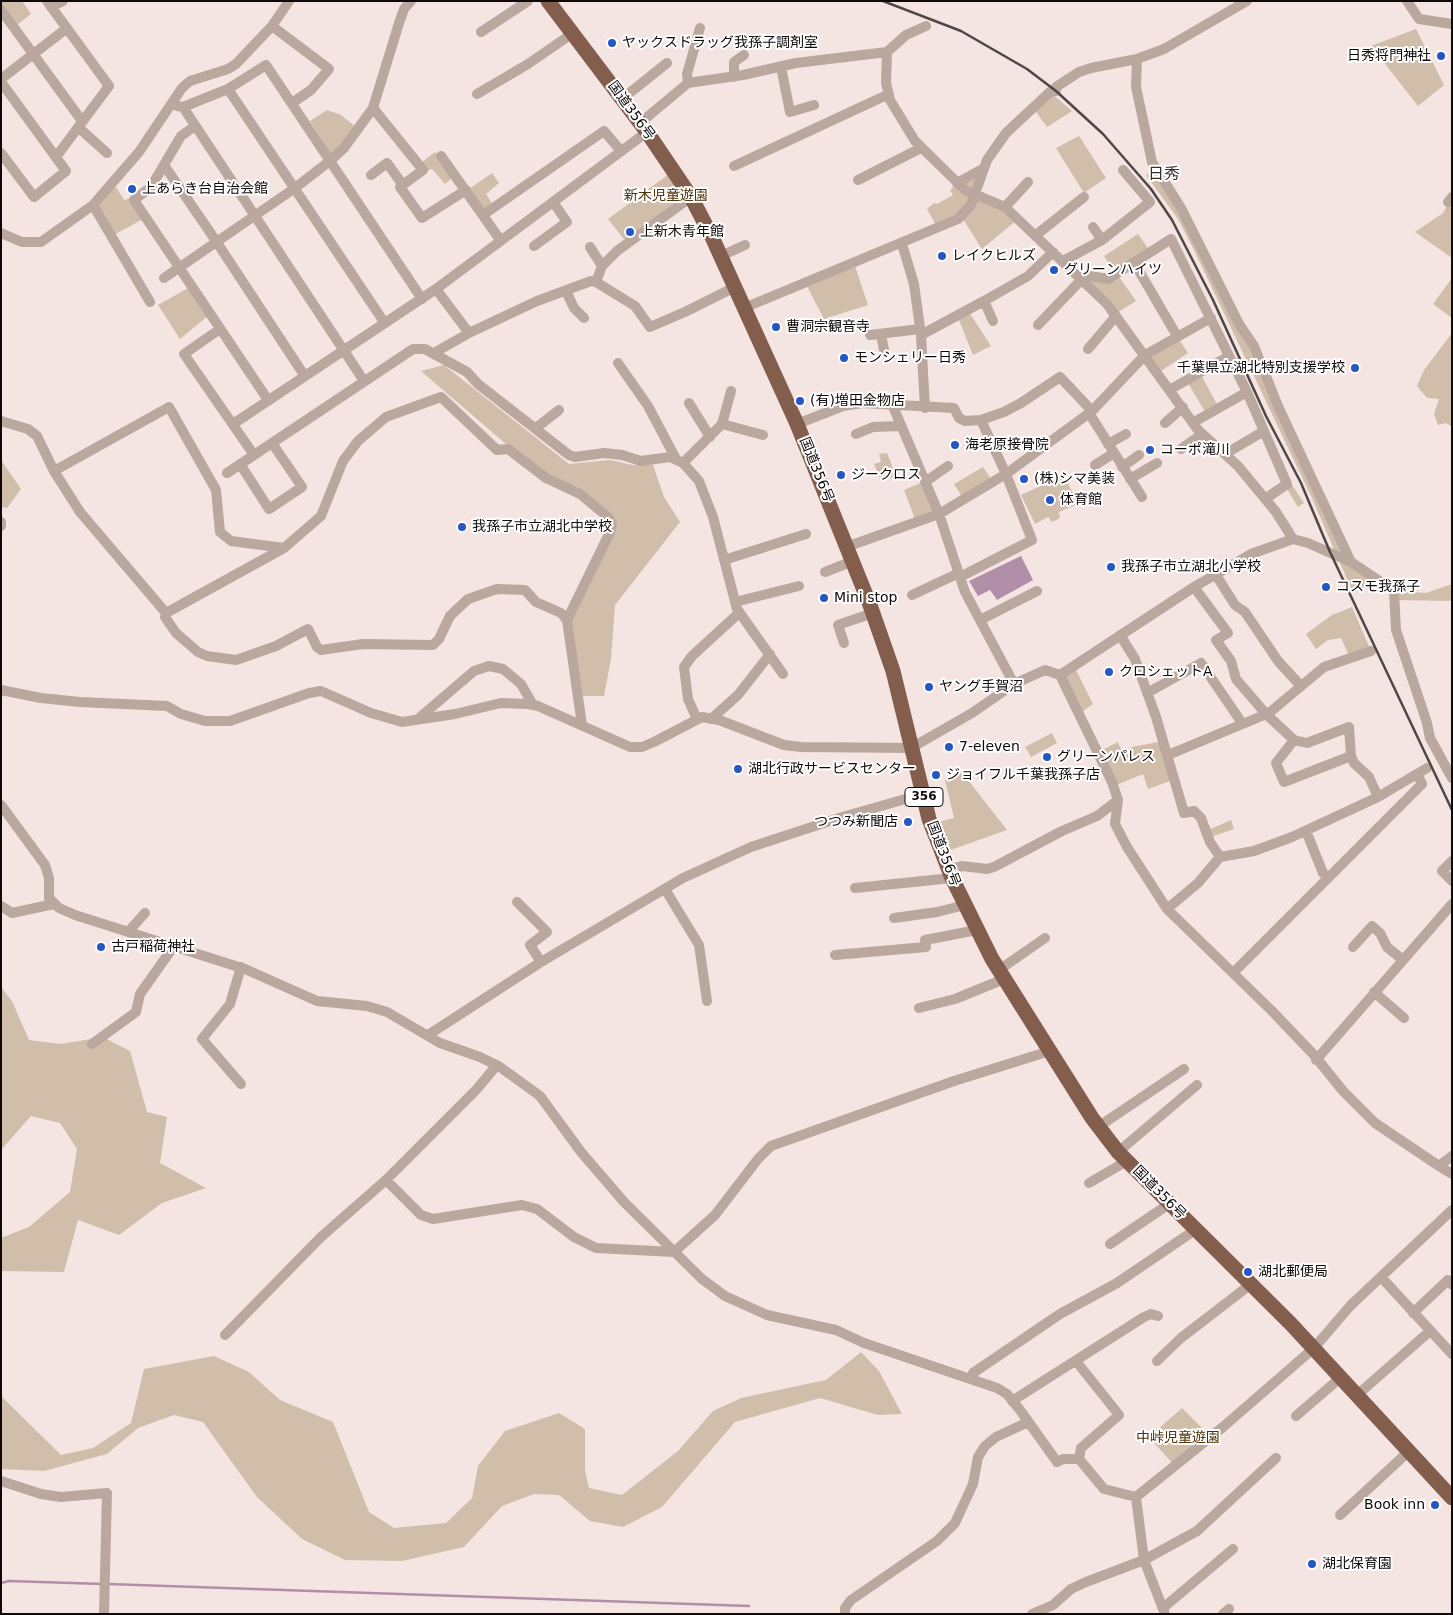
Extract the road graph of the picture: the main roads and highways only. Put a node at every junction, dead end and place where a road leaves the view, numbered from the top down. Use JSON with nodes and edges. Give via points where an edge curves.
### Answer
{"nodes":[{"id":1,"x":548,"y":1,"type":"edge"},
{"id":2,"x":1452,"y":1498,"type":"edge"}],
"edges":[{"from":1,"to":2,"type":"highway","name":"国道356号","number":"356","via":[[691,197],[735,287],[797,424],[873,614],[893,671],[923,794],[950,874],[1002,974],[1098,1127],[1122,1157],[1314,1348]]}]}
